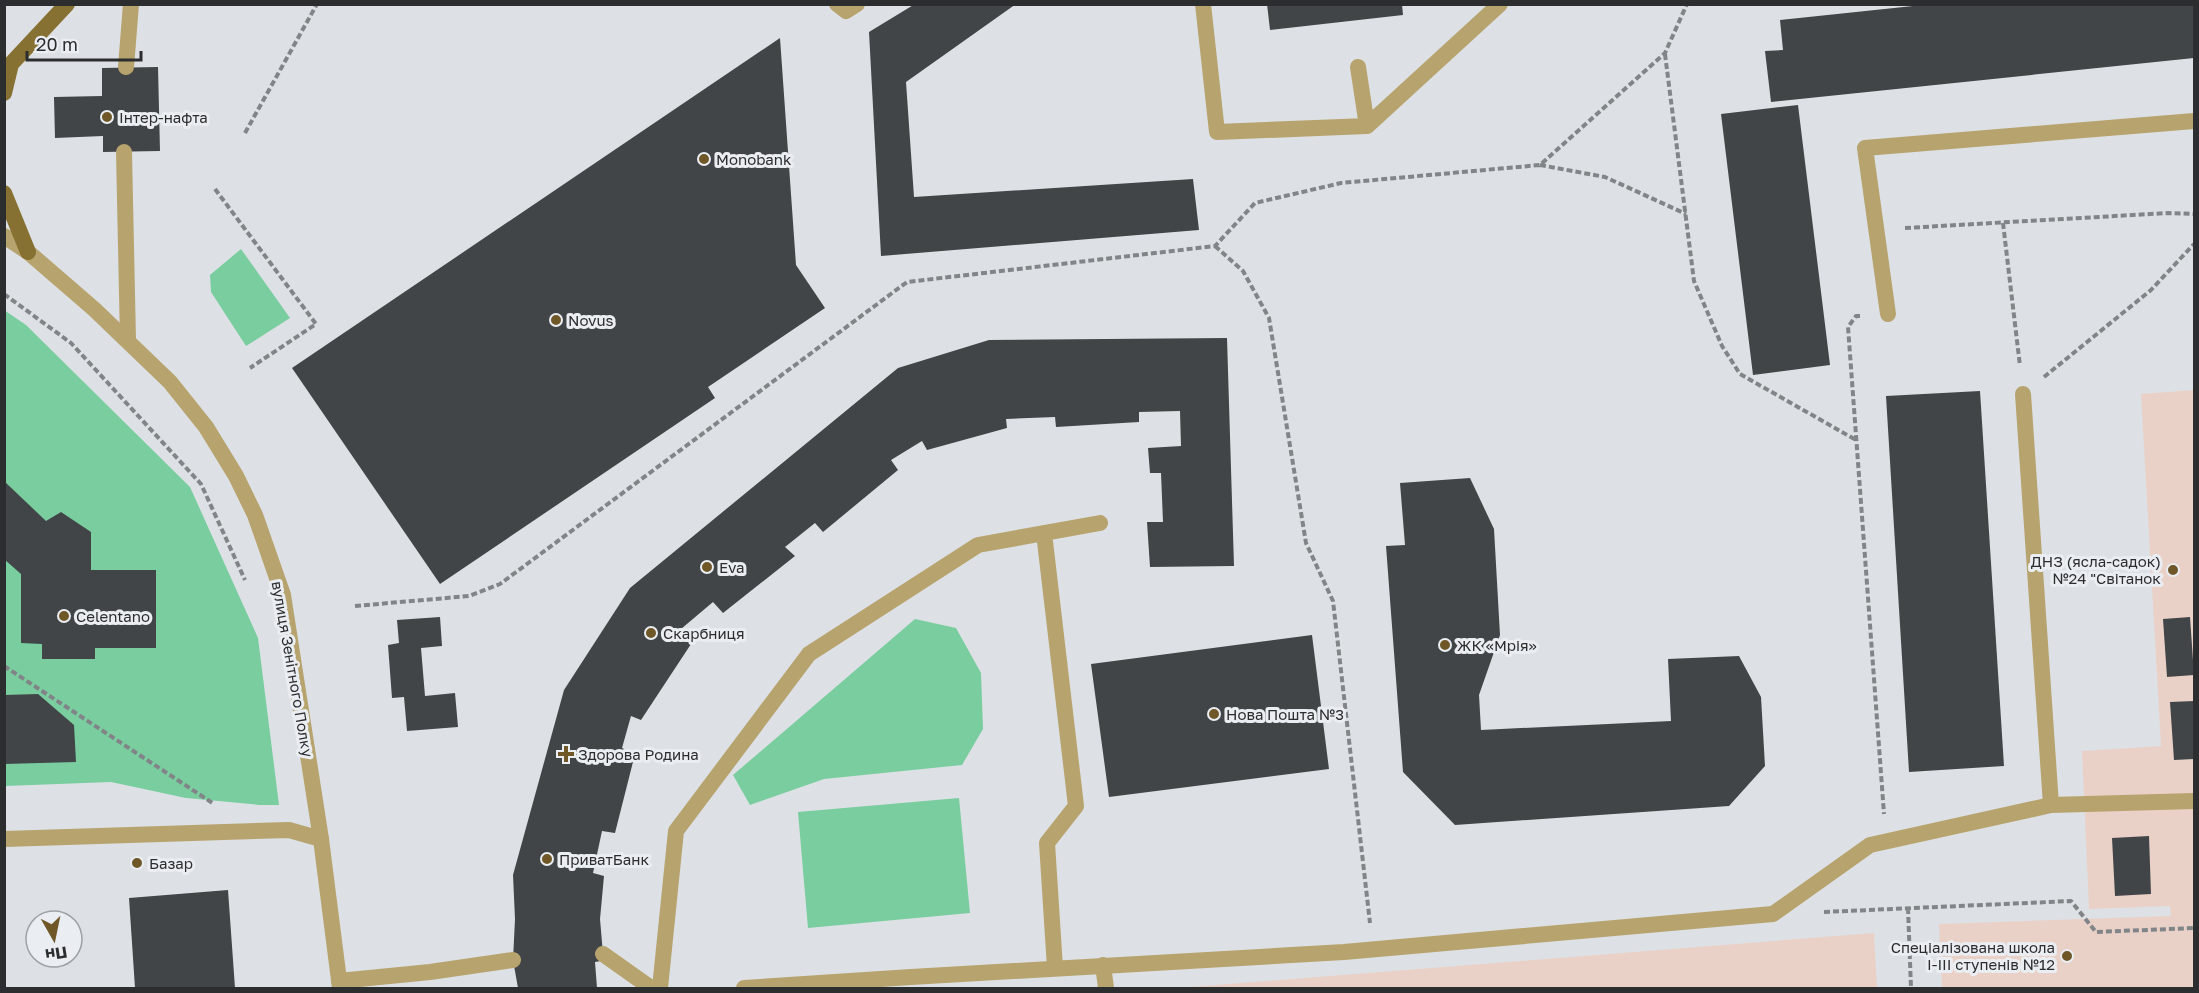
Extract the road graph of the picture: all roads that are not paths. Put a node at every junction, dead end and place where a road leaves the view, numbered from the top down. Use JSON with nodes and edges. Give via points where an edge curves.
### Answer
{"nodes":[{"id":1,"x":67,"y":4,"type":"edge"},
{"id":2,"x":131,"y":4,"type":"edge"},
{"id":3,"x":837,"y":4,"type":"edge"},
{"id":4,"x":857,"y":4,"type":"edge"},
{"id":5,"x":1203,"y":4,"type":"edge"},
{"id":6,"x":1479,"y":4,"type":"edge"},
{"id":7,"x":1500,"y":4,"type":"edge"},
{"id":8,"x":1481,"y":22,"type":"junction"},
{"id":9,"x":126,"y":67,"type":"dead end"},
{"id":10,"x":1358,"y":67,"type":"dead end"},
{"id":11,"x":4,"y":93,"type":"edge"},
{"id":12,"x":2194,"y":121,"type":"edge"},
{"id":13,"x":1367,"y":126,"type":"junction"},
{"id":14,"x":124,"y":152,"type":"dead end"},
{"id":15,"x":4,"y":193,"type":"edge"},
{"id":16,"x":4,"y":236,"type":"edge"},
{"id":17,"x":28,"y":252,"type":"junction"},
{"id":18,"x":1888,"y":314,"type":"dead end"},
{"id":19,"x":128,"y":340,"type":"junction"},
{"id":20,"x":2023,"y":394,"type":"road end"},
{"id":21,"x":1100,"y":523,"type":"dead end"},
{"id":22,"x":1044,"y":533,"type":"junction"},
{"id":23,"x":2194,"y":801,"type":"edge"},
{"id":24,"x":2051,"y":805,"type":"junction"},
{"id":25,"x":4,"y":838,"type":"edge"},
{"id":26,"x":321,"y":839,"type":"junction"},
{"id":27,"x":603,"y":954,"type":"dead end"},
{"id":28,"x":513,"y":960,"type":"dead end"},
{"id":29,"x":1103,"y":965,"type":"junction"},
{"id":30,"x":1055,"y":968,"type":"junction"},
{"id":31,"x":911,"y":982,"type":"edge"},
{"id":32,"x":340,"y":985,"type":"edge"},
{"id":33,"x":651,"y":988,"type":"edge"},
{"id":34,"x":660,"y":988,"type":"edge"},
{"id":35,"x":744,"y":988,"type":"edge"},
{"id":36,"x":1106,"y":988,"type":"edge"}],
"edges":[{"from":1,"to":11,"type":"main road","via":[[11,64]]},
{"from":2,"to":9,"type":"street"},
{"from":3,"to":4,"type":"street","via":[[846,11]]},
{"from":5,"to":13,"type":"street","via":[[1217,132]]},
{"from":6,"to":8,"type":"street"},
{"from":7,"to":8,"type":"street"},
{"from":8,"to":13,"type":"street"},
{"from":10,"to":13,"type":"street"},
{"from":12,"to":18,"type":"street","via":[[1864,148]]},
{"from":14,"to":19,"type":"street"},
{"from":15,"to":17,"type":"main road"},
{"from":16,"to":17,"type":"street","name":"вулиця Зенітного Полку"},
{"from":17,"to":19,"type":"street","name":"вулиця Зенітного Полку"},
{"from":19,"to":26,"type":"street","name":"вулиця Зенітного Полку","via":[[170,382],[206,427],[255,515],[283,594]]},
{"from":20,"to":24,"type":"street"},
{"from":21,"to":22,"type":"street"},
{"from":22,"to":30,"type":"street","via":[[1076,806],[1047,843]]},
{"from":22,"to":34,"type":"street","via":[[978,545],[809,654],[676,831]]},
{"from":23,"to":24,"type":"street"},
{"from":24,"to":29,"type":"street","via":[[1870,845],[1773,914],[1373,949]]},
{"from":25,"to":26,"type":"street","via":[[290,830]]},
{"from":26,"to":32,"type":"street","name":"вулиця Зенітного Полку"},
{"from":27,"to":33,"type":"street"},
{"from":28,"to":32,"type":"street"},
{"from":29,"to":30,"type":"street"},
{"from":29,"to":36,"type":"street"},
{"from":30,"to":31,"type":"street"},
{"from":31,"to":35,"type":"street"}]}
